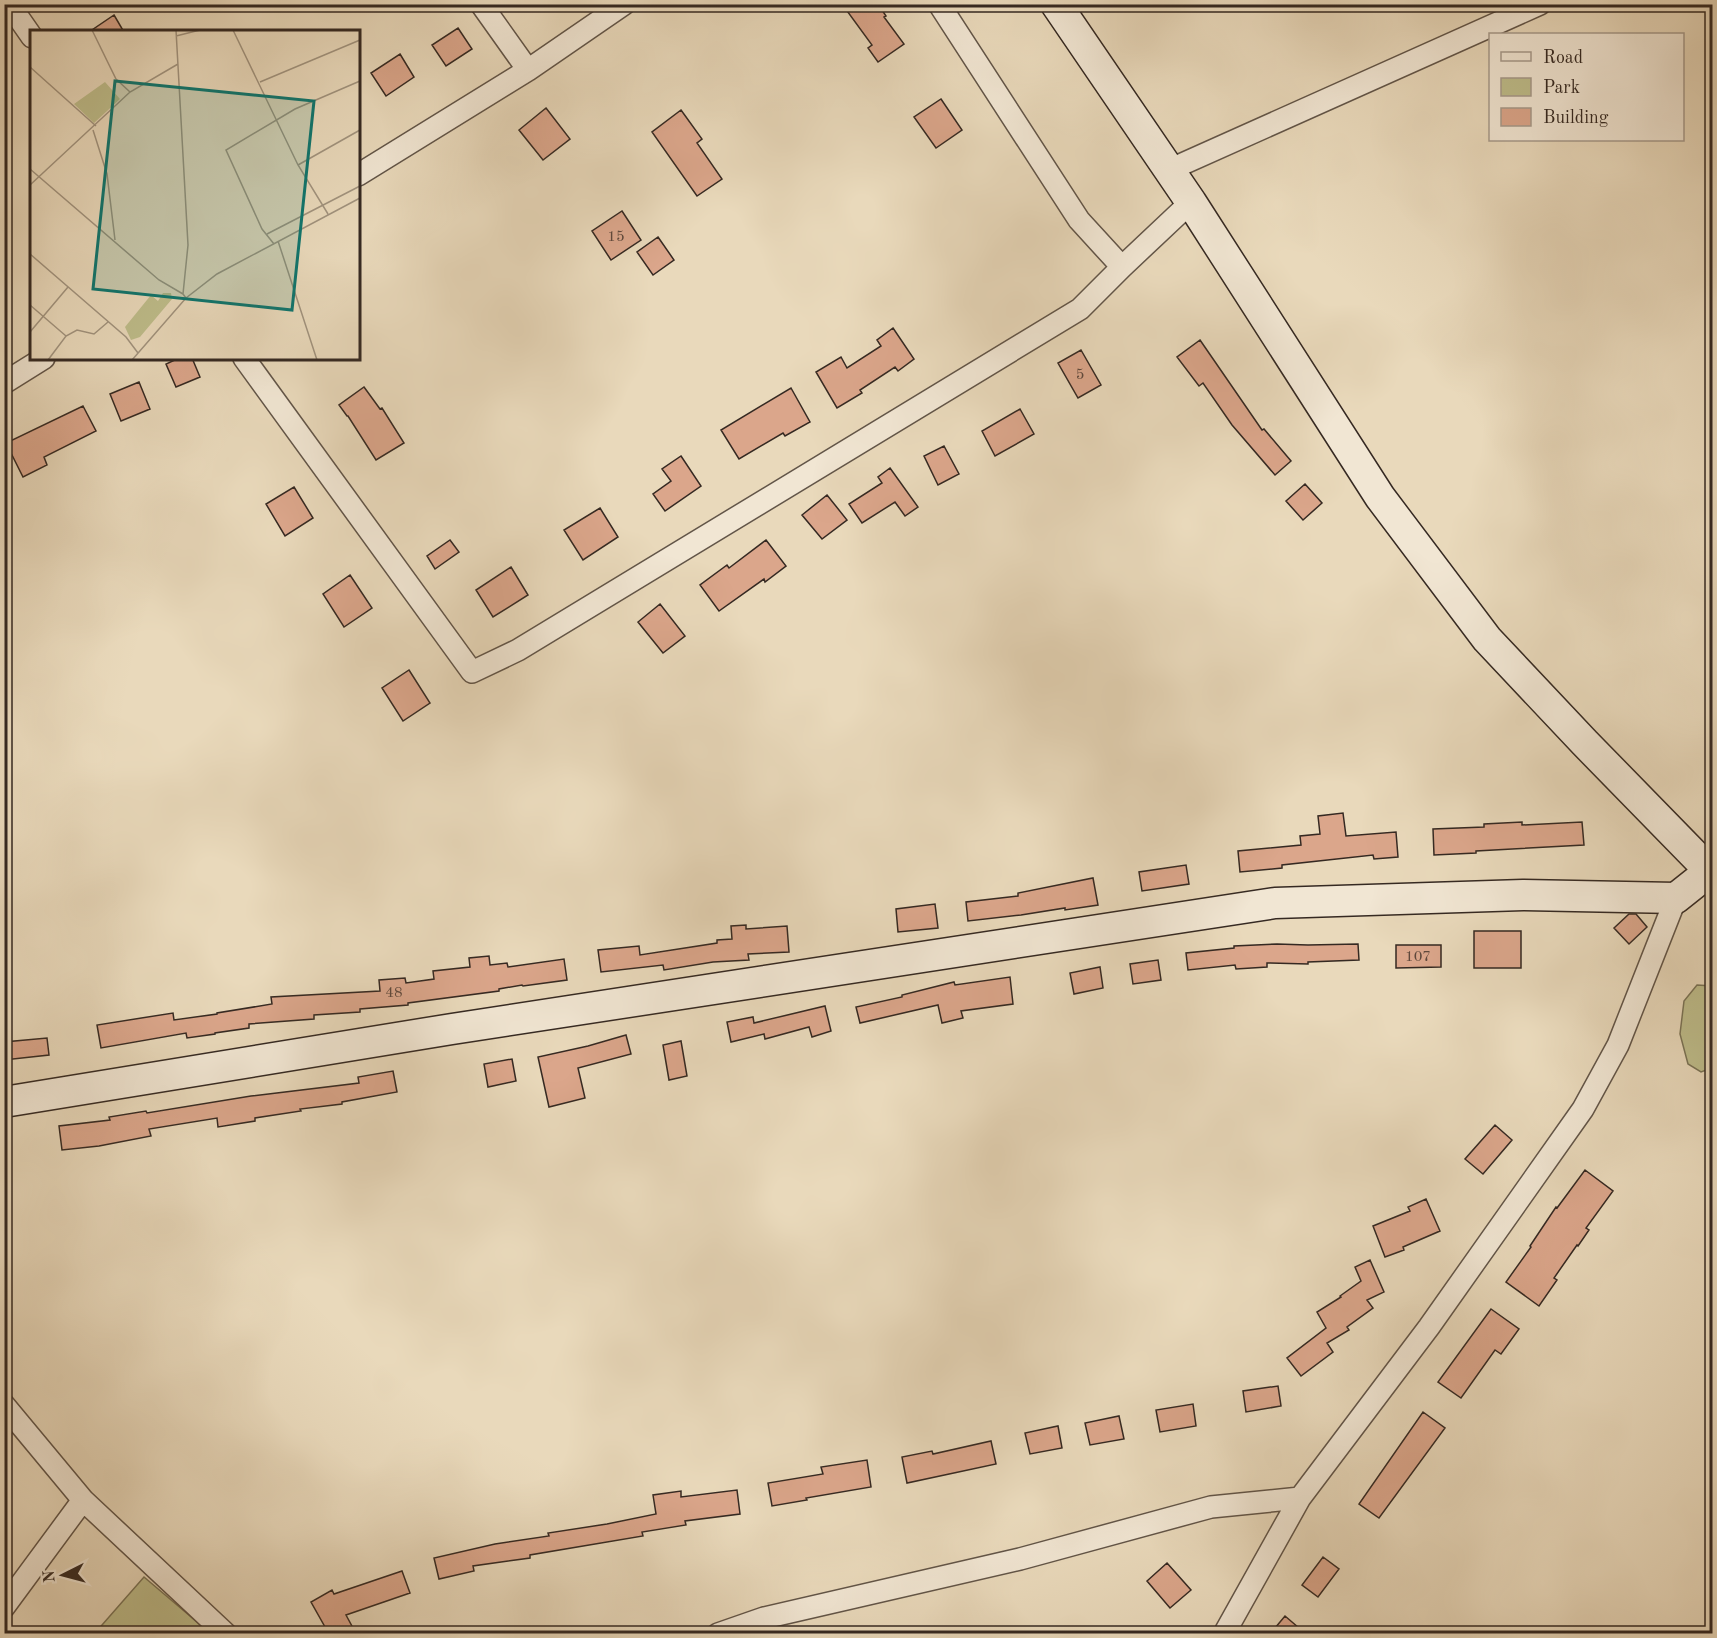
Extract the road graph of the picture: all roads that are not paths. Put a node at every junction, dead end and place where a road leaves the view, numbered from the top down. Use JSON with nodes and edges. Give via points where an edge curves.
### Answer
{"nodes":[{"id":1,"x":9,"y":4,"type":"edge"},
{"id":2,"x":482,"y":4,"type":"edge"},
{"id":3,"x":624,"y":4,"type":"edge"},
{"id":4,"x":939,"y":4,"type":"edge"},
{"id":5,"x":1056,"y":4,"type":"edge"},
{"id":6,"x":1540,"y":4,"type":"edge"},
{"id":7,"x":30,"y":34,"type":"edge"},
{"id":8,"x":528,"y":70,"type":"junction"},
{"id":9,"x":1169,"y":170,"type":"junction"},
{"id":10,"x":360,"y":174,"type":"edge"},
{"id":11,"x":1191,"y":202,"type":"junction"},
{"id":12,"x":1122,"y":267,"type":"junction"},
{"id":13,"x":41,"y":360,"type":"edge"},
{"id":14,"x":245,"y":360,"type":"edge"},
{"id":15,"x":4,"y":383,"type":"edge"},
{"id":16,"x":1711,"y":872,"type":"edge"},
{"id":17,"x":1676,"y":898,"type":"junction"},
{"id":18,"x":4,"y":1102,"type":"edge"},
{"id":19,"x":4,"y":1405,"type":"edge"},
{"id":20,"x":1300,"y":1498,"type":"junction"},
{"id":21,"x":82,"y":1500,"type":"junction"},
{"id":22,"x":4,"y":1607,"type":"edge"},
{"id":23,"x":226,"y":1634,"type":"edge"},
{"id":24,"x":718,"y":1634,"type":"edge"},
{"id":25,"x":1224,"y":1634,"type":"edge"}],
"edges":[{"from":1,"to":7,"type":"street"},
{"from":2,"to":8,"type":"street"},
{"from":3,"to":8,"type":"street"},
{"from":4,"to":12,"type":"street","via":[[1079,220]]},
{"from":5,"to":9,"type":"street"},
{"from":6,"to":9,"type":"street"},
{"from":8,"to":10,"type":"street"},
{"from":9,"to":11,"type":"street"},
{"from":11,"to":12,"type":"street"},
{"from":11,"to":16,"type":"street","via":[[1380,497],[1487,639]]},
{"from":12,"to":14,"type":"street","via":[[1080,309],[518,650],[471,672]]},
{"from":13,"to":15,"type":"street"},
{"from":16,"to":17,"type":"street"},
{"from":17,"to":18,"type":"street","via":[[1523,895],[1275,903]]},
{"from":17,"to":20,"type":"street","via":[[1618,1045],[1583,1108],[1428,1327]]},
{"from":19,"to":21,"type":"street"},
{"from":20,"to":24,"type":"street","via":[[1211,1507],[1020,1559],[764,1617]]},
{"from":20,"to":25,"type":"street"},
{"from":21,"to":22,"type":"street"},
{"from":21,"to":23,"type":"street"}]}
